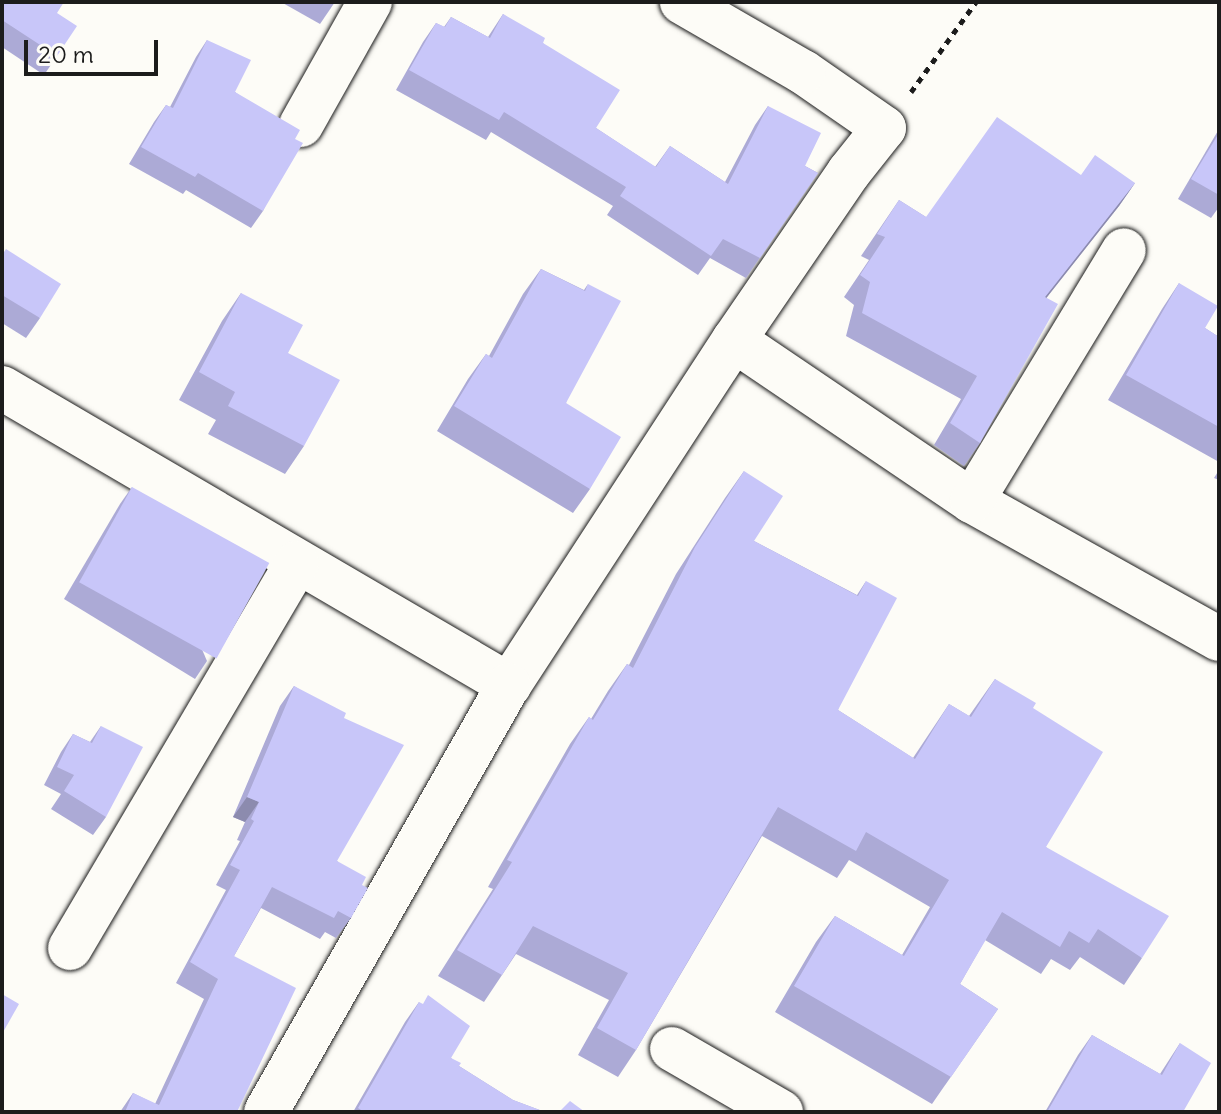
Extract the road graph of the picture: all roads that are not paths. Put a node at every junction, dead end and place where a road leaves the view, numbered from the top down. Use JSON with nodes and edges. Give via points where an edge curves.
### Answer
{"nodes":[{"id":1,"x":370,"y":2,"type":"edge"},
{"id":2,"x":682,"y":2,"type":"edge"},
{"id":3,"x":301,"y":125,"type":"dead end"},
{"id":4,"x":1124,"y":250,"type":"dead end"},
{"id":5,"x":734,"y":340,"type":"junction"},
{"id":6,"x":2,"y":388,"type":"edge"},
{"id":7,"x":972,"y":501,"type":"junction"},
{"id":8,"x":297,"y":563,"type":"junction"},
{"id":9,"x":1219,"y":639,"type":"edge"},
{"id":10,"x":509,"y":685,"type":"junction"},
{"id":11,"x":70,"y":948,"type":"dead end"},
{"id":12,"x":672,"y":1049,"type":"dead end"},
{"id":13,"x":266,"y":1112,"type":"edge"},
{"id":14,"x":781,"y":1112,"type":"edge"}],
"edges":[{"from":1,"to":3,"type":"street"},
{"from":2,"to":5,"type":"street","via":[[803,72],[884,128]]},
{"from":4,"to":7,"type":"street"},
{"from":5,"to":7,"type":"street"},
{"from":5,"to":10,"type":"street"},
{"from":6,"to":8,"type":"street"},
{"from":7,"to":9,"type":"street"},
{"from":8,"to":10,"type":"street"},
{"from":8,"to":11,"type":"street"},
{"from":10,"to":13,"type":"street"},
{"from":12,"to":14,"type":"street"}]}
